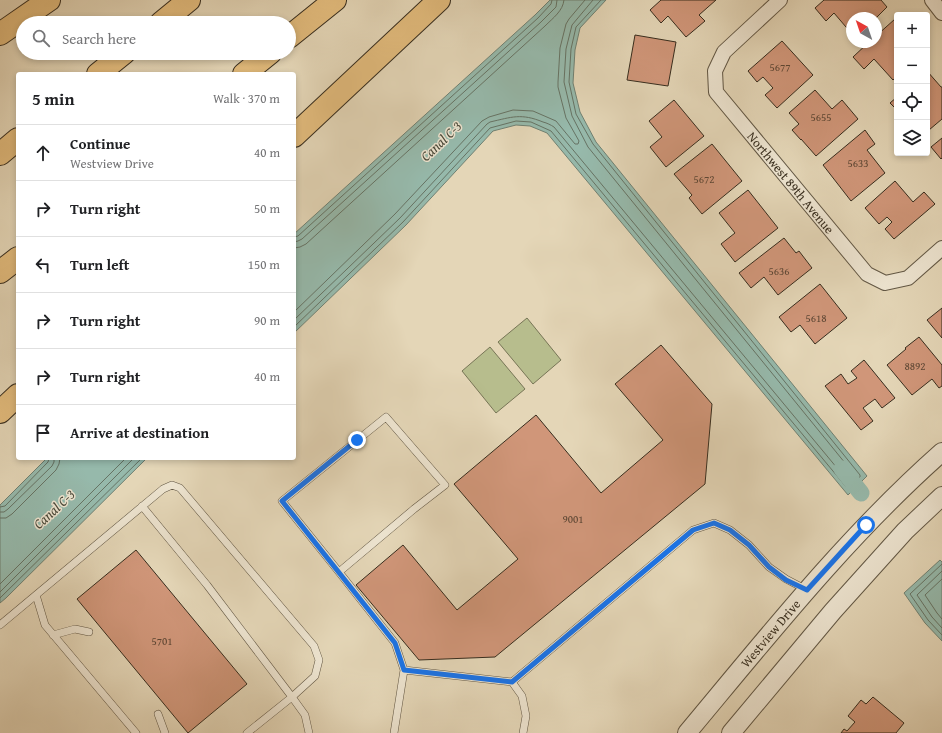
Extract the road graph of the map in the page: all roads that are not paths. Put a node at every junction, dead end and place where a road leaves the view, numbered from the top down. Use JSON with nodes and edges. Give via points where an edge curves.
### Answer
{"nodes":[{"id":1,"x":49,"y":0,"type":"edge"},
{"id":2,"x":189,"y":0,"type":"edge"},
{"id":3,"x":335,"y":0,"type":"edge"},
{"id":4,"x":439,"y":0,"type":"edge"},
{"id":5,"x":780,"y":0,"type":"edge"},
{"id":6,"x":932,"y":0,"type":"edge"},
{"id":7,"x":942,"y":13,"type":"edge"},
{"id":8,"x":26,"y":16,"type":"edge"},
{"id":9,"x":170,"y":16,"type":"edge"},
{"id":10,"x":16,"y":23,"type":"edge"},
{"id":11,"x":296,"y":32,"type":"edge"},
{"id":12,"x":0,"y":34,"type":"edge"},
{"id":13,"x":115,"y":60,"type":"edge"},
{"id":14,"x":261,"y":60,"type":"edge"},
{"id":15,"x":100,"y":72,"type":"edge"},
{"id":16,"x":246,"y":72,"type":"edge"},
{"id":17,"x":296,"y":134,"type":"edge"},
{"id":18,"x":16,"y":141,"type":"edge"},
{"id":19,"x":0,"y":154,"type":"edge"},
{"id":20,"x":942,"y":248,"type":"edge"},
{"id":21,"x":16,"y":260,"type":"edge"},
{"id":22,"x":0,"y":272,"type":"edge"},
{"id":23,"x":16,"y":397,"type":"edge"},
{"id":24,"x":0,"y":412,"type":"edge"},
{"id":25,"x":942,"y":452,"type":"edge"},
{"id":26,"x":942,"y":496,"type":"edge"},
{"id":27,"x":142,"y":506,"type":"junction"},
{"id":28,"x":339,"y":572,"type":"junction"},
{"id":29,"x":807,"y":590,"type":"junction"},
{"id":30,"x":36,"y":595,"type":"junction"},
{"id":31,"x":0,"y":625,"type":"edge"},
{"id":32,"x":89,"y":632,"type":"dead end"},
{"id":33,"x":53,"y":635,"type":"junction"},
{"id":34,"x":404,"y":670,"type":"junction"},
{"id":35,"x":512,"y":682,"type":"junction"},
{"id":36,"x":292,"y":697,"type":"junction"},
{"id":37,"x":158,"y":714,"type":"dead end"},
{"id":38,"x":136,"y":733,"type":"edge"},
{"id":39,"x":165,"y":733,"type":"edge"},
{"id":40,"x":248,"y":733,"type":"edge"},
{"id":41,"x":309,"y":733,"type":"edge"},
{"id":42,"x":394,"y":733,"type":"edge"},
{"id":43,"x":523,"y":733,"type":"edge"},
{"id":44,"x":687,"y":733,"type":"edge"},
{"id":45,"x":731,"y":733,"type":"edge"}],
"edges":[{"from":1,"to":8,"type":"highway"},
{"from":2,"to":9,"type":"highway"},
{"from":3,"to":11,"type":"highway"},
{"from":4,"to":17,"type":"highway"},
{"from":5,"to":20,"type":"street","name":"Northwest 89th Avenue","via":[[724,52],[715,71],[716,92],[867,274],[885,283],[908,278]]},
{"from":6,"to":7,"type":"street"},
{"from":10,"to":12,"type":"highway"},
{"from":13,"to":15,"type":"highway"},
{"from":14,"to":16,"type":"highway"},
{"from":18,"to":19,"type":"highway"},
{"from":21,"to":22,"type":"highway"},
{"from":23,"to":24,"type":"highway"},
{"from":25,"to":29,"type":"street","name":"Westview Drive","via":[[866,525]]},
{"from":26,"to":45,"type":"street","via":[[905,531],[833,611]]},
{"from":27,"to":30,"type":"lane"},
{"from":27,"to":36,"type":"lane","via":[[207,585]]},
{"from":27,"to":36,"type":"lane","via":[[163,489],[172,485],[180,488],[314,646],[319,660],[315,676]]},
{"from":28,"to":28,"type":"lane","via":[[445,484],[386,417],[282,501]]},
{"from":28,"to":34,"type":"lane","via":[[395,643]]},
{"from":29,"to":35,"type":"lane","via":[[786,580],[769,567],[749,545],[730,530],[714,523],[693,530]]},
{"from":29,"to":44,"type":"street","name":"Westview Drive"},
{"from":30,"to":31,"type":"lane"},
{"from":30,"to":33,"type":"lane","via":[[45,625]]},
{"from":32,"to":33,"type":"lane","via":[[75,629]]},
{"from":33,"to":38,"type":"lane"},
{"from":34,"to":35,"type":"lane"},
{"from":34,"to":42,"type":"lane"},
{"from":35,"to":43,"type":"lane","via":[[522,696],[526,716]]},
{"from":36,"to":40,"type":"lane"},
{"from":36,"to":41,"type":"lane","via":[[305,715]]},
{"from":37,"to":39,"type":"lane"}]}
